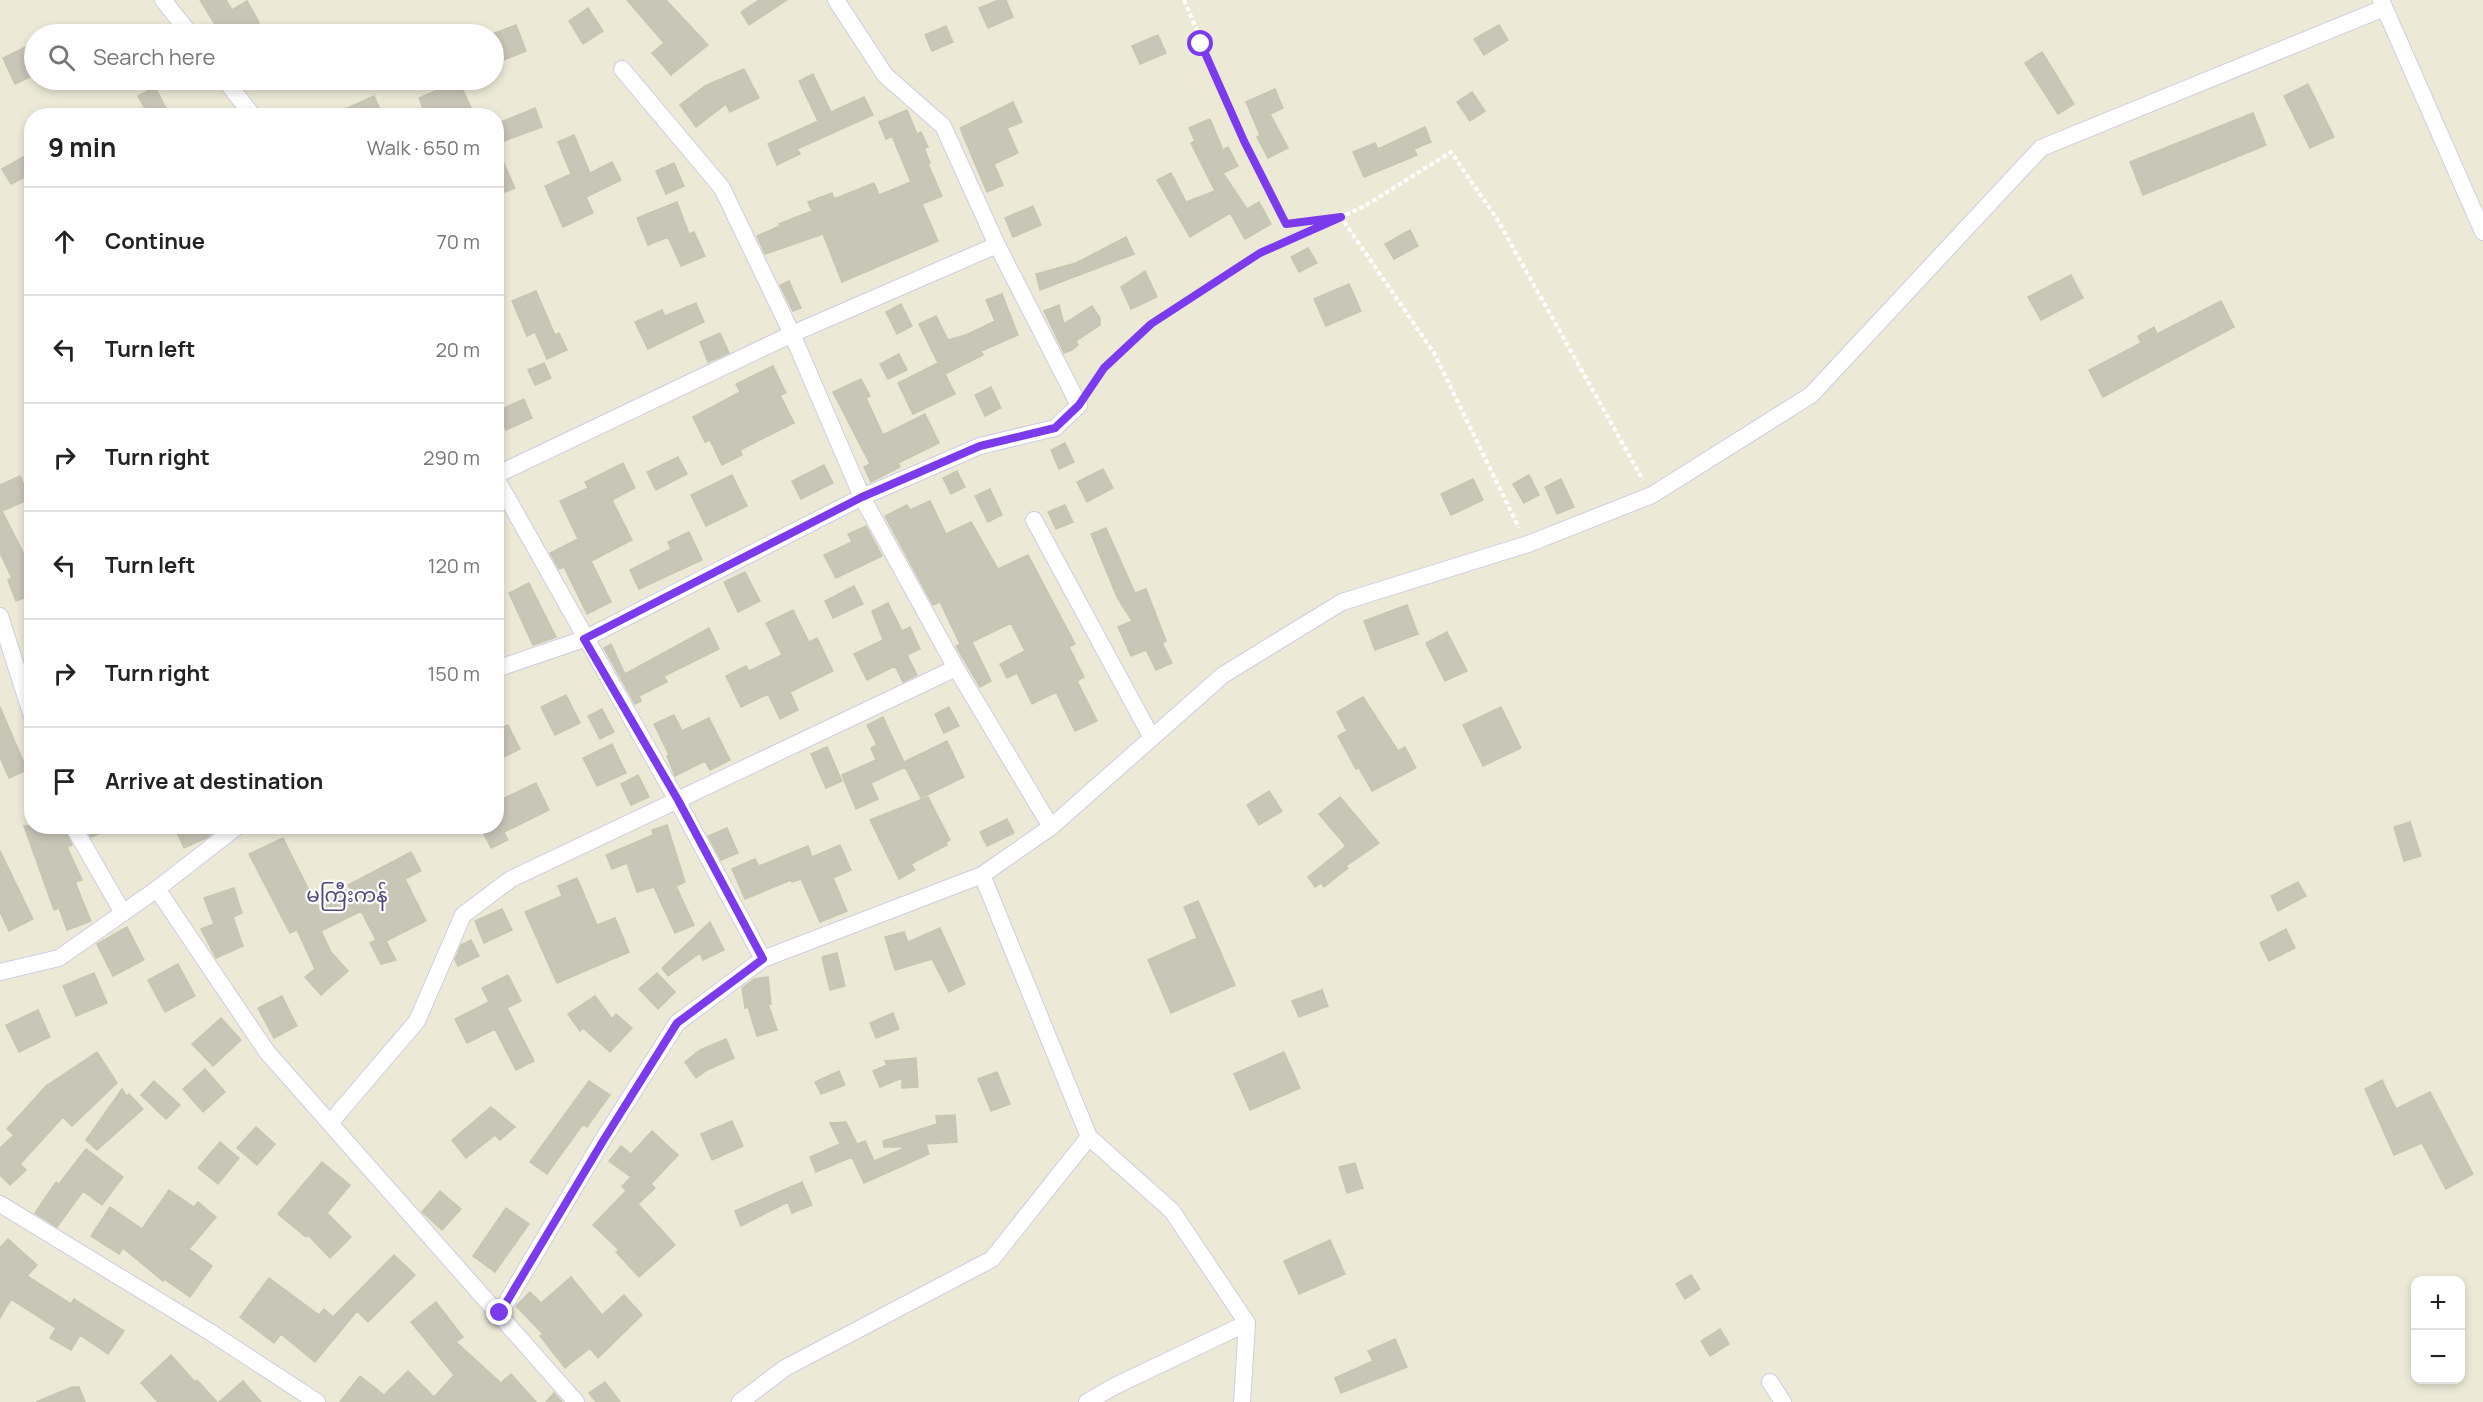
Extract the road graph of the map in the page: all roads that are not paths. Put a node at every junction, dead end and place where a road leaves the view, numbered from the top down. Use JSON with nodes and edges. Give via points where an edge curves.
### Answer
{"nodes":[{"id":1,"x":163,"y":0,"type":"edge"},
{"id":2,"x":836,"y":0,"type":"edge"},
{"id":3,"x":2382,"y":4,"type":"edge"},
{"id":4,"x":182,"y":24,"type":"edge"},
{"id":5,"x":622,"y":69,"type":"dead end"},
{"id":6,"x":233,"y":90,"type":"edge"},
{"id":7,"x":247,"y":108,"type":"edge"},
{"id":8,"x":2483,"y":232,"type":"edge"},
{"id":9,"x":997,"y":245,"type":"junction"},
{"id":10,"x":792,"y":334,"type":"junction"},
{"id":11,"x":504,"y":473,"type":"edge"},
{"id":12,"x":504,"y":492,"type":"edge"},
{"id":13,"x":862,"y":497,"type":"junction"},
{"id":14,"x":1034,"y":520,"type":"dead end"},
{"id":15,"x":0,"y":616,"type":"edge"},
{"id":16,"x":584,"y":639,"type":"junction"},
{"id":17,"x":504,"y":666,"type":"edge"},
{"id":18,"x":956,"y":668,"type":"junction"},
{"id":19,"x":24,"y":691,"type":"edge"},
{"id":20,"x":1152,"y":738,"type":"junction"},
{"id":21,"x":678,"y":800,"type":"junction"},
{"id":22,"x":1051,"y":827,"type":"junction"},
{"id":23,"x":78,"y":834,"type":"edge"},
{"id":24,"x":228,"y":834,"type":"edge"},
{"id":25,"x":982,"y":875,"type":"junction"},
{"id":26,"x":157,"y":889,"type":"junction"},
{"id":27,"x":123,"y":913,"type":"junction"},
{"id":28,"x":763,"y":959,"type":"junction"},
{"id":29,"x":0,"y":972,"type":"edge"},
{"id":30,"x":330,"y":1123,"type":"junction"},
{"id":31,"x":1089,"y":1137,"type":"junction"},
{"id":32,"x":0,"y":1204,"type":"edge"},
{"id":33,"x":500,"y":1313,"type":"junction"},
{"id":34,"x":1247,"y":1323,"type":"junction"},
{"id":35,"x":1770,"y":1382,"type":"dead end"},
{"id":36,"x":317,"y":1402,"type":"edge"},
{"id":37,"x":576,"y":1402,"type":"edge"},
{"id":38,"x":740,"y":1402,"type":"edge"},
{"id":39,"x":1087,"y":1402,"type":"edge"},
{"id":40,"x":1242,"y":1402,"type":"edge"},
{"id":41,"x":1783,"y":1402,"type":"edge"}],
"edges":[{"from":1,"to":4,"type":"street"},
{"from":2,"to":9,"type":"street","via":[[885,75],[943,126]]},
{"from":3,"to":8,"type":"street"},
{"from":3,"to":20,"type":"street","via":[[2041,148],[1810,395],[1652,495],[1528,544],[1342,602],[1223,675]]},
{"from":5,"to":10,"type":"street","via":[[722,188]]},
{"from":6,"to":7,"type":"street"},
{"from":9,"to":10,"type":"street"},
{"from":9,"to":13,"type":"street","via":[[1079,405],[1055,428],[980,446]]},
{"from":10,"to":11,"type":"street"},
{"from":10,"to":13,"type":"street"},
{"from":12,"to":16,"type":"street"},
{"from":13,"to":16,"type":"street"},
{"from":13,"to":18,"type":"street"},
{"from":14,"to":20,"type":"street"},
{"from":15,"to":19,"type":"street"},
{"from":16,"to":17,"type":"street"},
{"from":16,"to":21,"type":"street"},
{"from":18,"to":21,"type":"street"},
{"from":18,"to":22,"type":"street"},
{"from":20,"to":22,"type":"street"},
{"from":21,"to":28,"type":"street"},
{"from":21,"to":30,"type":"street","via":[[511,879],[463,915],[417,1021]]},
{"from":22,"to":25,"type":"street"},
{"from":23,"to":27,"type":"street"},
{"from":24,"to":26,"type":"street"},
{"from":25,"to":28,"type":"street"},
{"from":25,"to":31,"type":"street"},
{"from":26,"to":27,"type":"street"},
{"from":26,"to":30,"type":"street","via":[[267,1052]]},
{"from":27,"to":29,"type":"street","via":[[59,958]]},
{"from":28,"to":33,"type":"street","via":[[677,1023]]},
{"from":30,"to":33,"type":"street"},
{"from":31,"to":34,"type":"street","via":[[1172,1211]]},
{"from":31,"to":38,"type":"street","via":[[992,1259],[785,1368]]},
{"from":32,"to":36,"type":"street"},
{"from":33,"to":37,"type":"street"},
{"from":34,"to":39,"type":"street"},
{"from":34,"to":40,"type":"street"},
{"from":35,"to":41,"type":"street"}]}
